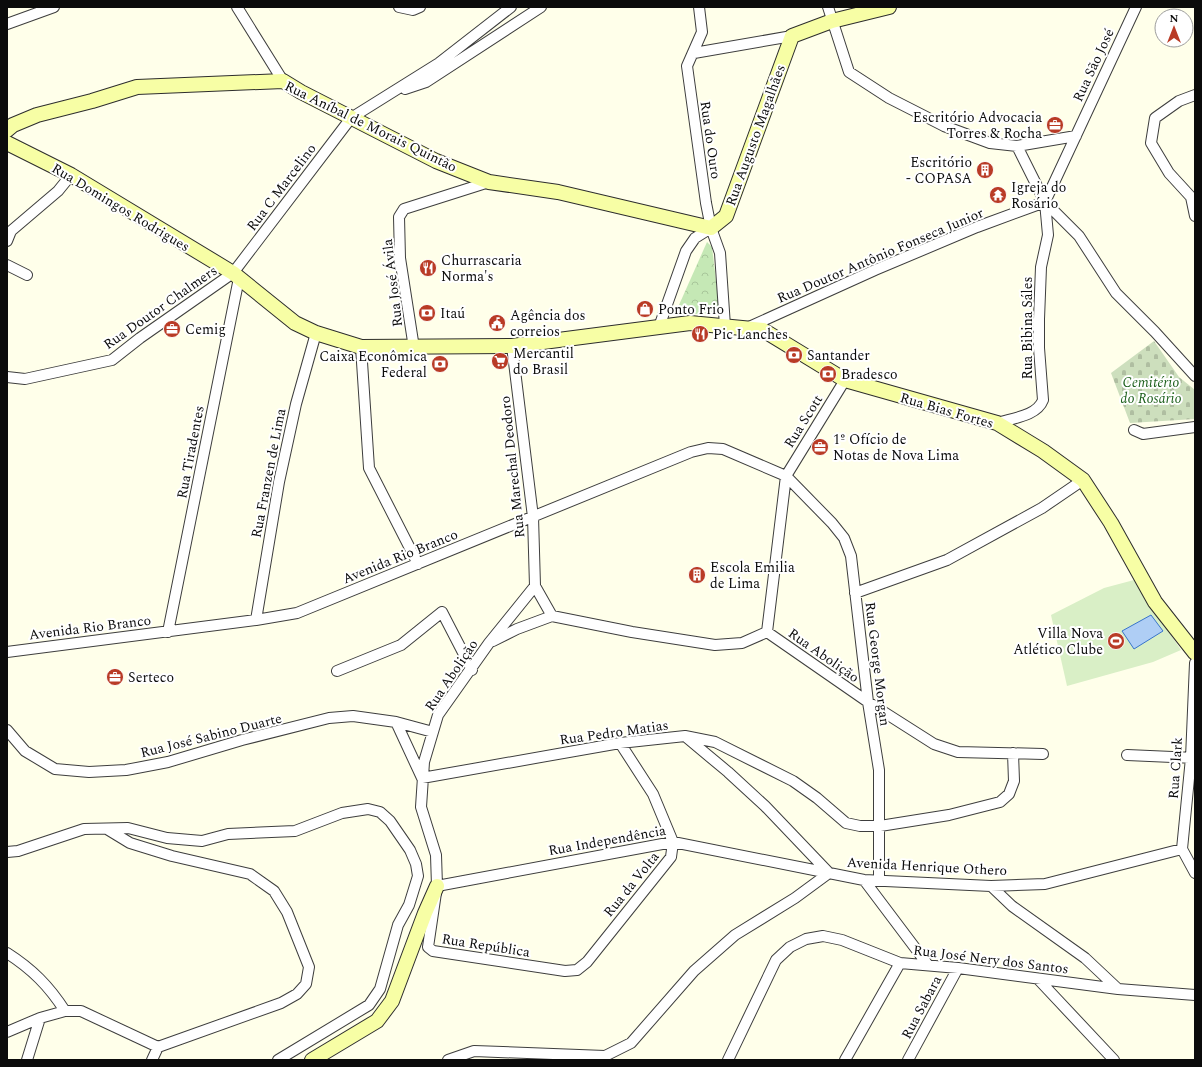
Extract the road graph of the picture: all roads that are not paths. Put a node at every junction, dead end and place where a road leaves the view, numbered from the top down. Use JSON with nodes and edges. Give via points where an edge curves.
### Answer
{"nodes":[{"id":1,"x":54,"y":7,"type":"edge"},
{"id":2,"x":237,"y":7,"type":"edge"},
{"id":3,"x":399,"y":7,"type":"edge"},
{"id":4,"x":420,"y":7,"type":"edge"},
{"id":5,"x":511,"y":7,"type":"edge"},
{"id":6,"x":541,"y":7,"type":"edge"},
{"id":7,"x":699,"y":7,"type":"edge"},
{"id":8,"x":828,"y":7,"type":"edge"},
{"id":9,"x":889,"y":7,"type":"edge"},
{"id":10,"x":1136,"y":7,"type":"edge"},
{"id":11,"x":832,"y":21,"type":"junction"},
{"id":12,"x":7,"y":24,"type":"edge"},
{"id":13,"x":792,"y":36,"type":"junction"},
{"id":14,"x":694,"y":53,"type":"junction"},
{"id":15,"x":283,"y":81,"type":"junction"},
{"id":16,"x":392,"y":93,"type":"junction"},
{"id":17,"x":1195,"y":95,"type":"edge"},
{"id":18,"x":351,"y":118,"type":"junction"},
{"id":19,"x":7,"y":130,"type":"edge"},
{"id":20,"x":1076,"y":136,"type":"junction"},
{"id":21,"x":7,"y":143,"type":"edge"},
{"id":22,"x":1016,"y":146,"type":"junction"},
{"id":23,"x":71,"y":175,"type":"junction"},
{"id":24,"x":489,"y":182,"type":"junction"},
{"id":25,"x":1045,"y":202,"type":"junction"},
{"id":26,"x":1195,"y":216,"type":"edge"},
{"id":27,"x":711,"y":228,"type":"junction"},
{"id":28,"x":7,"y":241,"type":"edge"},
{"id":29,"x":7,"y":266,"type":"edge"},
{"id":30,"x":27,"y":275,"type":"dead end"},
{"id":31,"x":236,"y":276,"type":"junction"},
{"id":32,"x":725,"y":326,"type":"junction"},
{"id":33,"x":659,"y":327,"type":"junction"},
{"id":34,"x":749,"y":327,"type":"junction"},
{"id":35,"x":316,"y":333,"type":"junction"},
{"id":36,"x":361,"y":346,"type":"junction"},
{"id":37,"x":512,"y":346,"type":"junction"},
{"id":38,"x":414,"y":348,"type":"junction"},
{"id":39,"x":1195,"y":376,"type":"edge"},
{"id":40,"x":7,"y":377,"type":"edge"},
{"id":41,"x":845,"y":380,"type":"junction"},
{"id":42,"x":998,"y":423,"type":"junction"},
{"id":43,"x":1195,"y":427,"type":"edge"},
{"id":44,"x":1134,"y":430,"type":"dead end"},
{"id":45,"x":786,"y":476,"type":"junction"},
{"id":46,"x":1083,"y":480,"type":"junction"},
{"id":47,"x":533,"y":517,"type":"junction"},
{"id":48,"x":418,"y":564,"type":"junction"},
{"id":49,"x":535,"y":586,"type":"junction"},
{"id":50,"x":855,"y":594,"type":"junction"},
{"id":51,"x":552,"y":616,"type":"junction"},
{"id":52,"x":256,"y":620,"type":"junction"},
{"id":53,"x":168,"y":632,"type":"junction"},
{"id":54,"x":767,"y":632,"type":"junction"},
{"id":55,"x":490,"y":643,"type":"junction"},
{"id":56,"x":7,"y":652,"type":"edge"},
{"id":57,"x":1195,"y":653,"type":"edge"},
{"id":58,"x":1195,"y":663,"type":"edge"},
{"id":59,"x":472,"y":670,"type":"junction"},
{"id":60,"x":337,"y":671,"type":"dead end"},
{"id":61,"x":868,"y":702,"type":"junction"},
{"id":62,"x":396,"y":722,"type":"junction"},
{"id":63,"x":7,"y":730,"type":"edge"},
{"id":64,"x":433,"y":732,"type":"junction"},
{"id":65,"x":685,"y":736,"type":"junction"},
{"id":66,"x":620,"y":743,"type":"junction"},
{"id":67,"x":1013,"y":753,"type":"junction"},
{"id":68,"x":1043,"y":754,"type":"dead end"},
{"id":69,"x":1127,"y":755,"type":"dead end"},
{"id":70,"x":1193,"y":758,"type":"edge"},
{"id":71,"x":422,"y":778,"type":"junction"},
{"id":72,"x":880,"y":826,"type":"junction"},
{"id":73,"x":106,"y":828,"type":"junction"},
{"id":74,"x":672,"y":842,"type":"junction"},
{"id":75,"x":1182,"y":850,"type":"junction"},
{"id":76,"x":7,"y":852,"type":"edge"},
{"id":77,"x":828,"y":873,"type":"junction"},
{"id":78,"x":1195,"y":873,"type":"edge"},
{"id":79,"x":864,"y":880,"type":"junction"},
{"id":80,"x":879,"y":880,"type":"junction"},
{"id":81,"x":437,"y":886,"type":"junction"},
{"id":82,"x":991,"y":886,"type":"junction"},
{"id":83,"x":7,"y":953,"type":"edge"},
{"id":84,"x":900,"y":963,"type":"junction"},
{"id":85,"x":928,"y":965,"type":"junction"},
{"id":86,"x":958,"y":968,"type":"junction"},
{"id":87,"x":577,"y":970,"type":"joint"},
{"id":88,"x":1038,"y":979,"type":"junction"},
{"id":89,"x":1118,"y":989,"type":"junction"},
{"id":90,"x":1195,"y":995,"type":"edge"},
{"id":91,"x":65,"y":1012,"type":"junction"},
{"id":92,"x":40,"y":1018,"type":"junction"},
{"id":93,"x":7,"y":1032,"type":"edge"},
{"id":94,"x":158,"y":1047,"type":"junction"},
{"id":95,"x":27,"y":1060,"type":"edge"},
{"id":96,"x":152,"y":1060,"type":"edge"},
{"id":97,"x":278,"y":1060,"type":"edge"},
{"id":98,"x":312,"y":1060,"type":"edge"},
{"id":99,"x":448,"y":1060,"type":"edge"},
{"id":100,"x":728,"y":1060,"type":"edge"},
{"id":101,"x":845,"y":1060,"type":"edge"},
{"id":102,"x":908,"y":1060,"type":"edge"},
{"id":103,"x":1114,"y":1060,"type":"edge"}],
"edges":[{"from":1,"to":12,"type":"street"},
{"from":2,"to":15,"type":"street"},
{"from":3,"to":4,"type":"street","via":[[413,10]]},
{"from":5,"to":16,"type":"street","via":[[438,63]]},
{"from":6,"to":16,"type":"street","via":[[426,82]]},
{"from":7,"to":14,"type":"street","name":"Rua do Ouro","via":[[702,32]]},
{"from":8,"to":11,"type":"street"},
{"from":9,"to":11,"type":"street"},
{"from":10,"to":20,"type":"street","name":"Rua São José"},
{"from":11,"to":13,"type":"street"},
{"from":11,"to":22,"type":"street","via":[[849,72],[889,98],[944,126],[990,143]]},
{"from":13,"to":14,"type":"street"},
{"from":13,"to":27,"type":"street","name":"Rua Augusto Magalhães","via":[[726,216]]},
{"from":14,"to":27,"type":"street","name":"Rua do Ouro","via":[[687,66]]},
{"from":15,"to":18,"type":"street","name":"Rua Aníbal de Morais Quintão"},
{"from":15,"to":19,"type":"street","name":"Rua Aníbal de Morais Quintão","via":[[137,86],[37,115]]},
{"from":16,"to":18,"type":"street"},
{"from":17,"to":26,"type":"street","via":[[1179,101],[1155,118],[1151,143],[1168,173],[1191,197]]},
{"from":18,"to":24,"type":"street","name":"Rua Aníbal de Morais Quintão","via":[[436,161]]},
{"from":18,"to":31,"type":"street","name":"Rua C Marcelino"},
{"from":20,"to":22,"type":"street"},
{"from":20,"to":25,"type":"street","name":"Rua São José"},
{"from":21,"to":23,"type":"street","name":"Rua Domingos Rodrigues"},
{"from":22,"to":25,"type":"street"},
{"from":23,"to":28,"type":"street","via":[[58,191],[11,231]]},
{"from":23,"to":31,"type":"street","name":"Rua Domingos Rodrigues"},
{"from":24,"to":27,"type":"street","name":"Rua Aníbal de Morais Quintão","via":[[558,192]]},
{"from":24,"to":38,"type":"street","name":"Rua José Ávila","via":[[404,209],[399,217],[400,258]]},
{"from":25,"to":34,"type":"street","name":"Rua Doutor Antônio Fonseca Junior","via":[[882,267]]},
{"from":25,"to":39,"type":"street","via":[[1079,236],[1116,293]]},
{"from":25,"to":42,"type":"street","name":"Rua Bibina Sáles","via":[[1048,235],[1041,267],[1039,319],[1043,400],[1040,408],[1034,412]]},
{"from":27,"to":32,"type":"street","name":"Rua do Ouro","via":[[720,253]]},
{"from":27,"to":33,"type":"street","name":"Rua Augusto Magalhães","via":[[695,238],[686,251]]},
{"from":29,"to":30,"type":"street"},
{"from":31,"to":35,"type":"street","name":"Rua Domingos Rodrigues","via":[[295,323]]},
{"from":31,"to":40,"type":"street","name":"Rua Doutor Chalmers","via":[[140,338],[112,360],[26,378]]},
{"from":31,"to":53,"type":"street","name":"Rua Tiradentes"},
{"from":32,"to":33,"type":"street","name":"Rua Bias Fortes","via":[[690,323]]},
{"from":32,"to":34,"type":"street","name":"Rua Bias Fortes"},
{"from":33,"to":37,"type":"street","name":"Rua Bias Fortes"},
{"from":34,"to":41,"type":"street","name":"Rua Bias Fortes","via":[[763,330]]},
{"from":35,"to":36,"type":"street","name":"Rua Domingos Rodrigues"},
{"from":35,"to":52,"type":"street","name":"Rua Franzen de Lima","via":[[296,404],[279,482]]},
{"from":36,"to":38,"type":"street","name":"Rua Domingos Rodrigues"},
{"from":36,"to":48,"type":"street","via":[[369,468]]},
{"from":37,"to":38,"type":"street","name":"Rua Domingos Rodrigues"},
{"from":37,"to":47,"type":"street","name":"Rua Marechal Deodoro"},
{"from":41,"to":42,"type":"street","name":"Rua Bias Fortes"},
{"from":41,"to":45,"type":"street","name":"Rua Scott"},
{"from":42,"to":46,"type":"street","name":"Rua Bias Fortes"},
{"from":43,"to":44,"type":"street","via":[[1143,434]]},
{"from":45,"to":47,"type":"street","name":"Avenida Rio Branco","via":[[739,454],[708,448],[691,452]]},
{"from":45,"to":50,"type":"street","name":"Rua George Morgan","via":[[844,538],[851,556]]},
{"from":45,"to":54,"type":"street","name":"Rua Abolição"},
{"from":46,"to":50,"type":"street","via":[[1042,508],[947,560]]},
{"from":46,"to":57,"type":"street","name":"Rua Bias Fortes","via":[[1111,523],[1155,602]]},
{"from":47,"to":48,"type":"street","name":"Avenida Rio Branco"},
{"from":47,"to":49,"type":"street","name":"Rua Marechal Deodoro"},
{"from":48,"to":52,"type":"street","name":"Avenida Rio Branco","via":[[297,613]]},
{"from":49,"to":51,"type":"street","name":"Rua Marechal Deodoro"},
{"from":49,"to":55,"type":"street"},
{"from":50,"to":61,"type":"street","name":"Rua George Morgan"},
{"from":51,"to":54,"type":"street","name":"Rua Abolição","via":[[715,645],[742,643]]},
{"from":51,"to":55,"type":"street","name":"Rua Abolição","via":[[516,629]]},
{"from":52,"to":53,"type":"street","name":"Avenida Rio Branco"},
{"from":53,"to":56,"type":"street","name":"Avenida Rio Branco"},
{"from":54,"to":61,"type":"street","name":"Rua Abolição"},
{"from":55,"to":59,"type":"street","name":"Rua Abolição"},
{"from":58,"to":70,"type":"street","name":"Rua Clark"},
{"from":59,"to":60,"type":"street","via":[[442,612],[401,645]]},
{"from":59,"to":64,"type":"street","name":"Rua Abolição","via":[[438,715]]},
{"from":61,"to":67,"type":"street","name":"Rua Abolição","via":[[934,744],[958,752]]},
{"from":61,"to":72,"type":"street","name":"Rua George Morgan","via":[[879,770]]},
{"from":62,"to":63,"type":"street","name":"Rua José Sabino Duarte","via":[[353,716],[329,718],[168,762],[126,770],[89,772],[55,769],[24,752]]},
{"from":62,"to":64,"type":"street","name":"Rua José Sabino Duarte"},
{"from":62,"to":71,"type":"street"},
{"from":64,"to":71,"type":"street","name":"Rua Abolição"},
{"from":65,"to":66,"type":"street","name":"Rua Pedro Matias"},
{"from":65,"to":72,"type":"street","via":[[715,742],[793,781],[846,823]]},
{"from":65,"to":77,"type":"street","name":"Rua Pedro Matias","via":[[765,806]]},
{"from":66,"to":71,"type":"street","name":"Rua Pedro Matias"},
{"from":66,"to":74,"type":"street","name":"Rua da Volta","via":[[653,794]]},
{"from":67,"to":68,"type":"street","name":"Rua Abolição"},
{"from":67,"to":72,"type":"street","via":[[1014,781],[1009,794],[1000,802],[949,815]]},
{"from":69,"to":70,"type":"street"},
{"from":70,"to":75,"type":"street","name":"Rua Clark"},
{"from":71,"to":81,"type":"street","name":"Rua Abolição","via":[[421,807],[436,855]]},
{"from":72,"to":80,"type":"street","name":"Rua George Morgan"},
{"from":73,"to":76,"type":"street","via":[[84,829],[18,851]]},
{"from":73,"to":94,"type":"street","via":[[130,843],[172,856],[250,874],[274,890],[287,912],[309,967],[306,984],[297,994],[281,1003]]},
{"from":73,"to":97,"type":"street","via":[[128,828],[167,838],[202,841],[228,834],[295,830],[342,813],[368,809],[380,812],[390,821],[410,850],[418,876],[409,905],[398,925],[380,989],[369,1005]]},
{"from":74,"to":77,"type":"street","name":"Rua Independência"},
{"from":74,"to":81,"type":"street","name":"Rua Independência"},
{"from":74,"to":87,"type":"street","name":"Rua da Volta","via":[[671,857],[587,962]]},
{"from":75,"to":78,"type":"street"},
{"from":75,"to":82,"type":"street","name":"Avenida Henrique Othero","via":[[1045,884]]},
{"from":77,"to":79,"type":"street","name":"Avenida Henrique Othero"},
{"from":77,"to":99,"type":"street","name":"Avenida Henrique Othero","via":[[795,898],[735,935],[694,971],[631,1043],[605,1056],[474,1051]]},
{"from":79,"to":80,"type":"street","name":"Avenida Henrique Othero"},
{"from":79,"to":85,"type":"street"},
{"from":80,"to":82,"type":"street","name":"Avenida Henrique Othero"},
{"from":81,"to":87,"type":"street","name":"Rua República","via":[[428,941],[428,948],[433,951],[565,971]]},
{"from":81,"to":98,"type":"street","via":[[392,1001],[377,1020]]},
{"from":82,"to":89,"type":"street","via":[[1012,906],[1085,958]]},
{"from":83,"to":91,"type":"street","via":[[42,979]]},
{"from":84,"to":85,"type":"street","name":"Rua José Nery dos Santos"},
{"from":84,"to":100,"type":"street","name":"Rua José Nery dos Santos","via":[[842,940],[823,936],[806,939],[790,947],[776,960]]},
{"from":84,"to":101,"type":"street"},
{"from":85,"to":86,"type":"street","name":"Rua José Nery dos Santos"},
{"from":86,"to":88,"type":"street","name":"Rua José Nery dos Santos"},
{"from":86,"to":102,"type":"street","name":"Rua Sabara"},
{"from":88,"to":89,"type":"street","name":"Rua José Nery dos Santos"},
{"from":88,"to":103,"type":"street"},
{"from":89,"to":90,"type":"street","name":"Rua José Nery dos Santos"},
{"from":91,"to":92,"type":"street"},
{"from":91,"to":94,"type":"street","via":[[81,1012]]},
{"from":92,"to":93,"type":"street"},
{"from":92,"to":95,"type":"street"},
{"from":94,"to":96,"type":"street"}]}
